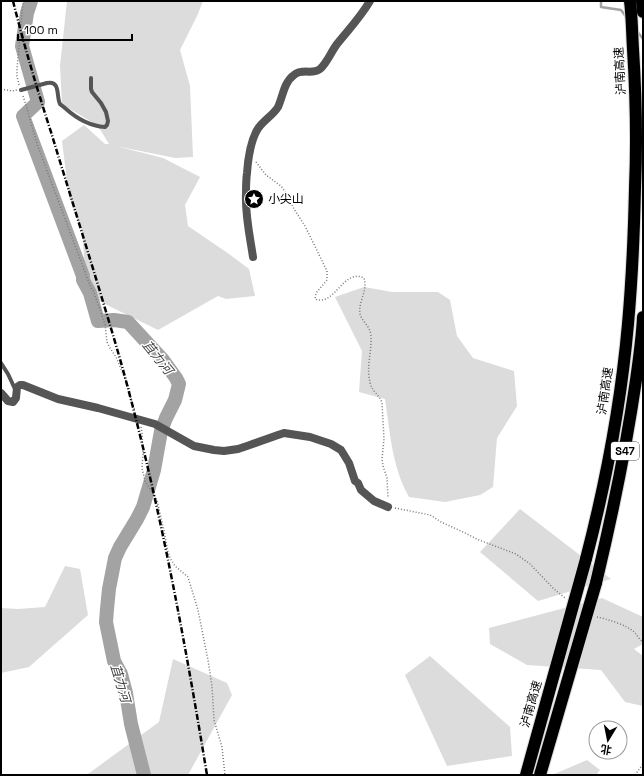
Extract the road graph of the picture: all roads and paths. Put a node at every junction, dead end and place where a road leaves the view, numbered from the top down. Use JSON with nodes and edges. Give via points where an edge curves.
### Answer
{"nodes":[{"id":1,"x":23,"y":1,"type":"edge"},
{"id":2,"x":370,"y":1,"type":"edge"},
{"id":3,"x":630,"y":1,"type":"edge"},
{"id":4,"x":642,"y":1,"type":"edge"},
{"id":5,"x":643,"y":12,"type":"edge"},
{"id":6,"x":91,"y":78,"type":"dead end"},
{"id":7,"x":1,"y":89,"type":"edge"},
{"id":8,"x":20,"y":90,"type":"junction"},
{"id":9,"x":257,"y":163,"type":"dead end"},
{"id":10,"x":253,"y":257,"type":"dead end"},
{"id":11,"x":643,"y":317,"type":"edge"},
{"id":12,"x":1,"y":363,"type":"edge"},
{"id":13,"x":1,"y":393,"type":"edge"},
{"id":14,"x":17,"y":393,"type":"junction"},
{"id":15,"x":138,"y":419,"type":"junction"},
{"id":16,"x":388,"y":507,"type":"junction"},
{"id":17,"x":566,"y":598,"type":"dead end"},
{"id":18,"x":595,"y":616,"type":"dead end"},
{"id":19,"x":643,"y":642,"type":"edge"},
{"id":20,"x":643,"y":764,"type":"edge"},
{"id":21,"x":225,"y":775,"type":"edge"},
{"id":22,"x":526,"y":775,"type":"edge"},
{"id":23,"x":540,"y":775,"type":"edge"},
{"id":24,"x":635,"y":775,"type":"edge"}],
"edges":[{"from":1,"to":8,"type":"path","via":[[17,76]]},
{"from":2,"to":10,"type":"street","via":[[321,69],[316,72],[299,72],[290,78],[277,108],[256,130],[250,150],[246,195]]},
{"from":3,"to":22,"type":"highway","name":"泸南高速","number":"S47","bridge":true,"via":[[636,122],[634,248],[618,404],[598,514]]},
{"from":4,"to":5,"type":"highway"},
{"from":6,"to":8,"type":"lane","via":[[92,92],[106,112],[108,122],[105,127],[85,122],[60,104],[54,83]]},
{"from":7,"to":8,"type":"path"},
{"from":8,"to":15,"type":"path","via":[[37,144],[91,288],[94,290],[105,324],[107,342],[129,388]]},
{"from":9,"to":16,"type":"path","via":[[269,177],[282,186],[327,271],[326,280],[316,293],[315,299],[327,298],[346,281],[358,276],[364,278],[366,283],[360,315],[370,334],[370,384],[382,400],[382,459],[388,478]]},
{"from":11,"to":23,"type":"highway","number":"S47","bridge":true,"via":[[625,451],[613,509],[596,583]]},
{"from":12,"to":14,"type":"lane"},
{"from":13,"to":14,"type":"street","via":[[12,402]]},
{"from":14,"to":15,"type":"street","via":[[18,386],[23,386],[58,399]]},
{"from":15,"to":16,"type":"street","via":[[166,429],[194,446],[221,451],[238,449],[284,433],[310,437],[331,444],[341,450],[361,490]]},
{"from":15,"to":21,"type":"path","via":[[142,432],[142,468],[148,487],[156,500],[168,552],[175,566],[188,577],[198,610]]},
{"from":16,"to":17,"type":"path","via":[[430,515],[479,540],[516,554]]},
{"from":18,"to":19,"type":"path","via":[[625,626]]},
{"from":20,"to":24,"type":"path"}]}
